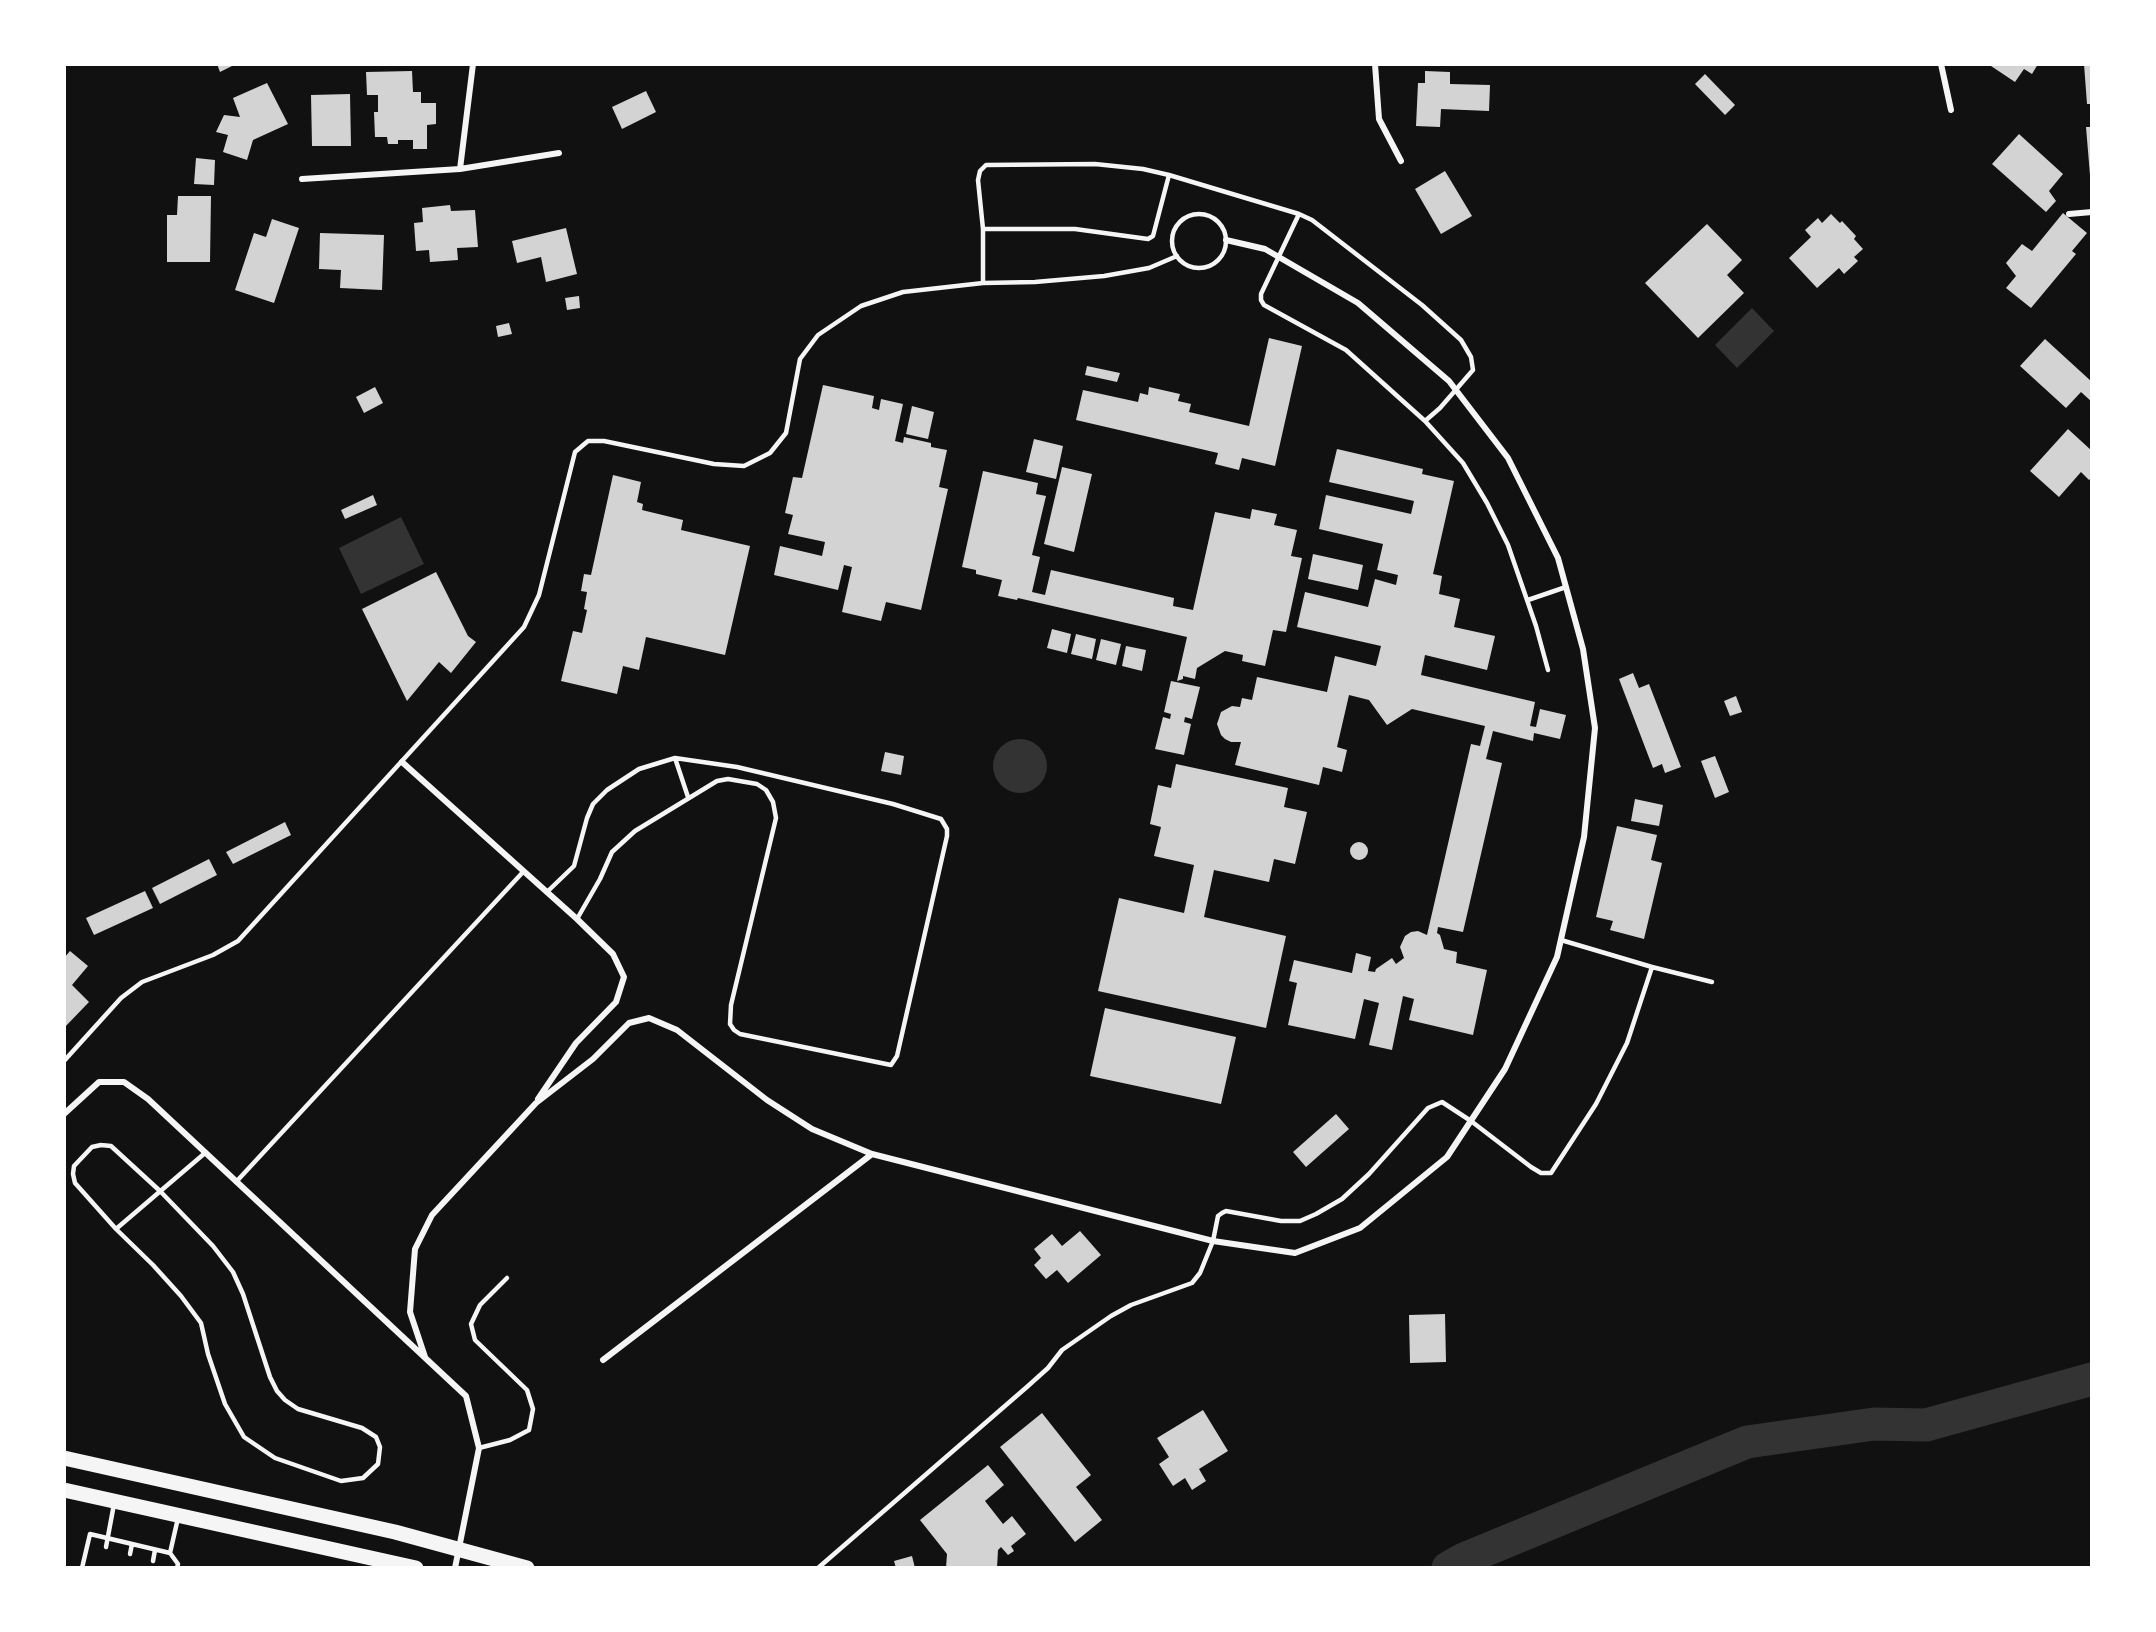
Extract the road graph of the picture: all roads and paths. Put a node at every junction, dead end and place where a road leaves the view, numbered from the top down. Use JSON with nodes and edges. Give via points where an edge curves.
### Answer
{"nodes":[{"id":1,"x":473,"y":64,"type":"edge"},
{"id":2,"x":1375,"y":64,"type":"edge"},
{"id":3,"x":1941,"y":64,"type":"edge"},
{"id":4,"x":1950,"y":110,"type":"dead end"},
{"id":5,"x":559,"y":153,"type":"dead end"},
{"id":6,"x":1401,"y":161,"type":"dead end"},
{"id":7,"x":460,"y":169,"type":"junction"},
{"id":8,"x":1169,"y":175,"type":"junction"},
{"id":9,"x":302,"y":179,"type":"dead end"},
{"id":10,"x":2091,"y":212,"type":"edge"},
{"id":11,"x":1299,"y":214,"type":"junction"},
{"id":12,"x":2069,"y":214,"type":"dead end"},
{"id":13,"x":983,"y":229,"type":"junction"},
{"id":14,"x":1226,"y":240,"type":"junction"},
{"id":15,"x":1177,"y":256,"type":"junction"},
{"id":16,"x":1278,"y":257,"type":"junction"},
{"id":17,"x":983,"y":283,"type":"junction"},
{"id":18,"x":1457,"y":390,"type":"junction"},
{"id":19,"x":1425,"y":421,"type":"junction"},
{"id":20,"x":1566,"y":587,"type":"junction"},
{"id":21,"x":1528,"y":600,"type":"junction"},
{"id":22,"x":1548,"y":670,"type":"dead end"},
{"id":23,"x":675,"y":758,"type":"junction"},
{"id":24,"x":402,"y":762,"type":"junction"},
{"id":25,"x":688,"y":797,"type":"junction"},
{"id":26,"x":523,"y":872,"type":"junction"},
{"id":27,"x":548,"y":891,"type":"junction"},
{"id":28,"x":577,"y":919,"type":"junction"},
{"id":29,"x":1561,"y":940,"type":"junction"},
{"id":30,"x":1652,"y":967,"type":"junction"},
{"id":31,"x":1712,"y":982,"type":"dead end"},
{"id":32,"x":64,"y":1061,"type":"edge"},
{"id":33,"x":536,"y":1103,"type":"junction"},
{"id":34,"x":64,"y":1114,"type":"edge"},
{"id":35,"x":1471,"y":1121,"type":"junction"},
{"id":36,"x":205,"y":1153,"type":"junction"},
{"id":37,"x":872,"y":1154,"type":"junction"},
{"id":38,"x":236,"y":1182,"type":"junction"},
{"id":39,"x":160,"y":1191,"type":"junction"},
{"id":40,"x":116,"y":1229,"type":"junction"},
{"id":41,"x":1213,"y":1241,"type":"junction"},
{"id":42,"x":507,"y":1278,"type":"dead end"},
{"id":43,"x":425,"y":1357,"type":"junction"},
{"id":44,"x":603,"y":1360,"type":"dead end"},
{"id":45,"x":479,"y":1448,"type":"junction"},
{"id":46,"x":64,"y":1458,"type":"edge"},
{"id":47,"x":64,"y":1490,"type":"edge"},
{"id":48,"x":115,"y":1501,"type":"junction"},
{"id":49,"x":178,"y":1515,"type":"junction"},
{"id":50,"x":108,"y":1538,"type":"junction"},
{"id":51,"x":132,"y":1544,"type":"junction"},
{"id":52,"x":106,"y":1547,"type":"dead end"},
{"id":53,"x":458,"y":1549,"type":"junction"},
{"id":54,"x":155,"y":1550,"type":"junction"},
{"id":55,"x":170,"y":1553,"type":"junction"},
{"id":56,"x":130,"y":1554,"type":"dead end"},
{"id":57,"x":153,"y":1561,"type":"dead end"},
{"id":58,"x":82,"y":1568,"type":"edge"},
{"id":59,"x":177,"y":1568,"type":"edge"},
{"id":60,"x":416,"y":1568,"type":"edge"},
{"id":61,"x":454,"y":1568,"type":"edge"},
{"id":62,"x":527,"y":1568,"type":"edge"},
{"id":63,"x":819,"y":1568,"type":"edge"}],
"edges":[{"from":1,"to":7,"type":"street"},
{"from":2,"to":6,"type":"street","via":[[1379,119]]},
{"from":3,"to":4,"type":"street"},
{"from":5,"to":7,"type":"street"},
{"from":7,"to":9,"type":"street"},
{"from":8,"to":11,"type":"lane"},
{"from":8,"to":13,"type":"lane","via":[[1154,236],[1148,239],[1075,229]]},
{"from":8,"to":13,"type":"lane","via":[[1095,164],[986,165],[978,180]]},
{"from":10,"to":12,"type":"street"},
{"from":11,"to":16,"type":"lane"},
{"from":11,"to":18,"type":"lane","via":[[1413,298],[1461,340],[1473,370]]},
{"from":13,"to":17,"type":"lane"},
{"from":14,"to":15,"type":"lane","via":[[1224,252],[1209,267],[1188,266]]},
{"from":14,"to":15,"type":"lane","via":[[1224,231],[1210,216],[1189,216],[1174,230],[1172,241]]},
{"from":14,"to":16,"type":"street","via":[[1265,249]]},
{"from":15,"to":17,"type":"lane","via":[[1149,268],[1104,276]]},
{"from":16,"to":18,"type":"street","via":[[1358,303]]},
{"from":16,"to":19,"type":"lane","via":[[1261,294],[1264,305],[1346,350]]},
{"from":17,"to":24,"type":"lane","via":[[903,292],[861,306],[818,335],[800,359],[786,433],[770,453],[744,466],[714,465],[588,441],[575,452],[539,595],[524,627]]},
{"from":18,"to":19,"type":"lane"},
{"from":18,"to":20,"type":"street","via":[[1508,458],[1558,558]]},
{"from":19,"to":21,"type":"lane","via":[[1463,463],[1487,503]]},
{"from":20,"to":21,"type":"lane"},
{"from":20,"to":29,"type":"street","via":[[1583,649],[1595,728],[1584,837]]},
{"from":21,"to":22,"type":"lane"},
{"from":23,"to":25,"type":"lane"},
{"from":23,"to":25,"type":"lane","via":[[836,789],[941,819],[947,836],[897,1056],[891,1065],[734,1030],[730,1024],[731,1005],[776,818],[773,802],[757,784],[728,779]]},
{"from":23,"to":27,"type":"lane","via":[[639,769],[593,804],[574,866]]},
{"from":24,"to":26,"type":"street"},
{"from":24,"to":32,"type":"lane","via":[[238,941],[213,955],[142,982],[121,998]]},
{"from":25,"to":28,"type":"lane","via":[[635,831],[612,852]]},
{"from":26,"to":27,"type":"street"},
{"from":26,"to":38,"type":"lane"},
{"from":27,"to":28,"type":"street"},
{"from":28,"to":33,"type":"street","via":[[613,954],[624,977],[616,1002],[576,1043]]},
{"from":29,"to":30,"type":"lane"},
{"from":29,"to":35,"type":"street","via":[[1557,957],[1505,1069]]},
{"from":30,"to":31,"type":"lane"},
{"from":30,"to":35,"type":"lane","via":[[1627,1042],[1596,1104],[1551,1173],[1531,1167]]},
{"from":33,"to":37,"type":"street","via":[[593,1059],[629,1023],[648,1018],[676,1030],[812,1129]]},
{"from":33,"to":43,"type":"street","via":[[432,1215],[415,1249],[410,1312]]},
{"from":34,"to":36,"type":"street","via":[[99,1082],[124,1082]]},
{"from":35,"to":41,"type":"street","via":[[1447,1157],[1360,1228],[1295,1253]]},
{"from":35,"to":41,"type":"lane","via":[[1442,1102],[1435,1104],[1342,1199],[1300,1221],[1267,1220],[1226,1211],[1218,1216]]},
{"from":36,"to":38,"type":"street"},
{"from":36,"to":39,"type":"lane"},
{"from":37,"to":41,"type":"street"},
{"from":37,"to":44,"type":"street"},
{"from":38,"to":43,"type":"street"},
{"from":39,"to":40,"type":"lane"},
{"from":39,"to":40,"type":"lane","via":[[111,1146],[92,1147],[74,1166],[75,1183]]},
{"from":39,"to":40,"type":"lane","via":[[233,1272],[277,1391],[298,1408],[362,1428],[376,1437],[380,1447],[378,1464],[363,1478],[341,1481],[274,1458],[244,1437],[225,1404],[201,1323],[153,1265]]},
{"from":41,"to":63,"type":"lane","via":[[1192,1283],[1131,1305],[1062,1350],[1028,1386]]},
{"from":42,"to":45,"type":"lane","via":[[480,1305],[471,1324],[475,1340],[526,1390],[533,1409],[529,1430]]},
{"from":43,"to":45,"type":"street","via":[[466,1396]]},
{"from":45,"to":53,"type":"street"},
{"from":46,"to":53,"type":"main road"},
{"from":47,"to":48,"type":"main road"},
{"from":48,"to":49,"type":"main road"},
{"from":48,"to":50,"type":"lane"},
{"from":49,"to":55,"type":"lane"},
{"from":49,"to":60,"type":"main road"},
{"from":50,"to":51,"type":"lane"},
{"from":50,"to":52,"type":"lane"},
{"from":50,"to":58,"type":"lane","via":[[90,1534]]},
{"from":51,"to":54,"type":"lane"},
{"from":51,"to":56,"type":"lane"},
{"from":53,"to":61,"type":"street"},
{"from":53,"to":62,"type":"main road"},
{"from":54,"to":55,"type":"lane"},
{"from":54,"to":57,"type":"lane"},
{"from":55,"to":59,"type":"lane"}]}
